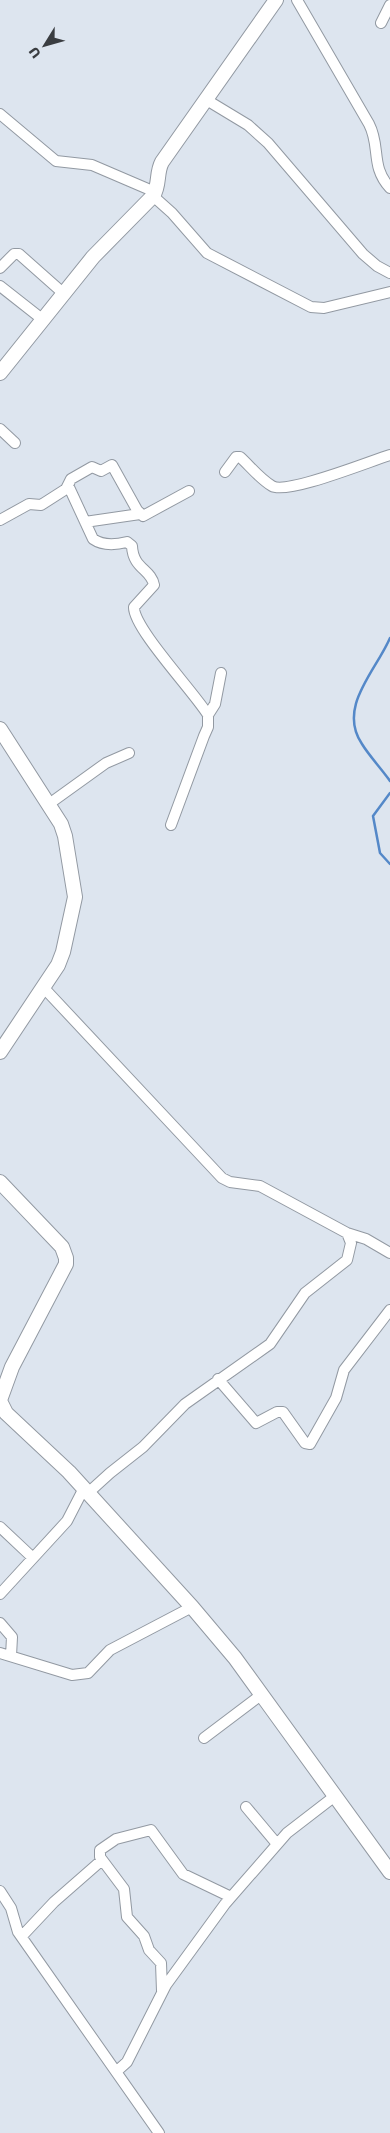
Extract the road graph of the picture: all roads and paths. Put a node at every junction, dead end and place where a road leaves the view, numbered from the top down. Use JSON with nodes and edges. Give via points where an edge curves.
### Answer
{"nodes":[{"id":1,"x":276,"y":0,"type":"edge"},
{"id":2,"x":297,"y":0,"type":"edge"},
{"id":3,"x":390,"y":5,"type":"edge"},
{"id":4,"x":382,"y":23,"type":"dead end"},
{"id":5,"x":205,"y":99,"type":"junction"},
{"id":6,"x":0,"y":114,"type":"edge"},
{"id":7,"x":390,"y":188,"type":"edge"},
{"id":8,"x":154,"y":194,"type":"junction"},
{"id":9,"x":0,"y":268,"type":"edge"},
{"id":10,"x":390,"y":273,"type":"edge"},
{"id":11,"x":0,"y":286,"type":"edge"},
{"id":12,"x":390,"y":292,"type":"edge"},
{"id":13,"x":63,"y":293,"type":"junction"},
{"id":14,"x":42,"y":319,"type":"junction"},
{"id":15,"x":0,"y":372,"type":"edge"},
{"id":16,"x":0,"y":429,"type":"edge"},
{"id":17,"x":15,"y":443,"type":"dead end"},
{"id":18,"x":390,"y":455,"type":"edge"},
{"id":19,"x":225,"y":472,"type":"dead end"},
{"id":20,"x":68,"y":485,"type":"junction"},
{"id":21,"x":189,"y":491,"type":"dead end"},
{"id":22,"x":140,"y":514,"type":"junction"},
{"id":23,"x":0,"y":520,"type":"edge"},
{"id":24,"x":85,"y":522,"type":"junction"},
{"id":25,"x":221,"y":673,"type":"dead end"},
{"id":26,"x":208,"y":715,"type":"junction"},
{"id":27,"x":0,"y":729,"type":"edge"},
{"id":28,"x":129,"y":753,"type":"dead end"},
{"id":29,"x":48,"y":804,"type":"junction"},
{"id":30,"x":172,"y":825,"type":"dead end"},
{"id":31,"x":43,"y":987,"type":"junction"},
{"id":32,"x":0,"y":1052,"type":"edge"},
{"id":33,"x":0,"y":1182,"type":"edge"},
{"id":34,"x":347,"y":1233,"type":"junction"},
{"id":35,"x":390,"y":1254,"type":"edge"},
{"id":36,"x":390,"y":1310,"type":"edge"},
{"id":37,"x":218,"y":1379,"type":"junction"},
{"id":38,"x":0,"y":1401,"type":"edge"},
{"id":39,"x":86,"y":1490,"type":"junction"},
{"id":40,"x":0,"y":1527,"type":"edge"},
{"id":41,"x":33,"y":1558,"type":"junction"},
{"id":42,"x":0,"y":1594,"type":"edge"},
{"id":43,"x":192,"y":1607,"type":"junction"},
{"id":44,"x":0,"y":1623,"type":"edge"},
{"id":45,"x":0,"y":1653,"type":"edge"},
{"id":46,"x":11,"y":1656,"type":"junction"},
{"id":47,"x":261,"y":1695,"type":"junction"},
{"id":48,"x":204,"y":1738,"type":"dead end"},
{"id":49,"x":335,"y":1796,"type":"junction"},
{"id":50,"x":246,"y":1807,"type":"dead end"},
{"id":51,"x":277,"y":1844,"type":"junction"},
{"id":52,"x":102,"y":1860,"type":"junction"},
{"id":53,"x":390,"y":1872,"type":"edge"},
{"id":54,"x":0,"y":1891,"type":"edge"},
{"id":55,"x":231,"y":1897,"type":"junction"},
{"id":56,"x":22,"y":1936,"type":"junction"},
{"id":57,"x":162,"y":1992,"type":"junction"},
{"id":58,"x":117,"y":2071,"type":"junction"},
{"id":59,"x":159,"y":2133,"type":"edge"}],
"edges":[{"from":1,"to":5,"type":"street"},
{"from":2,"to":7,"type":"street","via":[[371,128],[379,173]]},
{"from":3,"to":4,"type":"street"},
{"from":5,"to":8,"type":"street","via":[[162,162]]},
{"from":5,"to":10,"type":"street","via":[[248,125],[268,142],[364,254]]},
{"from":6,"to":8,"type":"street","via":[[56,161],[92,165]]},
{"from":8,"to":12,"type":"street","via":[[206,253],[311,307],[324,308]]},
{"from":8,"to":13,"type":"street"},
{"from":9,"to":13,"type":"street","via":[[14,254],[19,254]]},
{"from":11,"to":14,"type":"street"},
{"from":13,"to":14,"type":"street"},
{"from":14,"to":15,"type":"street"},
{"from":16,"to":17,"type":"street"},
{"from":18,"to":19,"type":"street","via":[[304,484],[280,487],[272,486],[240,457],[236,457]]},
{"from":20,"to":22,"type":"street","via":[[71,479],[92,468],[101,471],[112,465]]},
{"from":20,"to":23,"type":"street","via":[[42,505],[29,504]]},
{"from":20,"to":24,"type":"street"},
{"from":21,"to":22,"type":"street","via":[[144,516]]},
{"from":22,"to":24,"type":"street"},
{"from":24,"to":26,"type":"street","via":[[93,539],[100,544],[127,542],[132,546],[135,560],[152,578],[154,585],[134,607],[136,617]]},
{"from":25,"to":26,"type":"street","via":[[215,704]]},
{"from":26,"to":30,"type":"street","via":[[208,727]]},
{"from":27,"to":29,"type":"street"},
{"from":28,"to":29,"type":"street","via":[[106,763]]},
{"from":29,"to":31,"type":"street","via":[[64,830],[75,898],[61,958]]},
{"from":31,"to":32,"type":"street"},
{"from":31,"to":34,"type":"street","via":[[222,1178],[230,1182],[255,1184]]},
{"from":33,"to":38,"type":"street","via":[[62,1248],[66,1258],[66,1264],[12,1367]]},
{"from":34,"to":35,"type":"street","via":[[366,1239]]},
{"from":34,"to":37,"type":"street","via":[[350,1250],[347,1260],[305,1293],[270,1344]]},
{"from":36,"to":37,"type":"street","via":[[344,1370],[336,1398],[310,1444],[305,1443],[283,1412],[256,1423]]},
{"from":37,"to":39,"type":"street","via":[[181,1407],[143,1447]]},
{"from":38,"to":39,"type":"street","via":[[6,1413]]},
{"from":39,"to":41,"type":"street","via":[[67,1521]]},
{"from":39,"to":43,"type":"street"},
{"from":40,"to":41,"type":"street"},
{"from":41,"to":42,"type":"street"},
{"from":43,"to":46,"type":"street","via":[[110,1650],[84,1675],[72,1675]]},
{"from":43,"to":47,"type":"street"},
{"from":44,"to":46,"type":"street","via":[[12,1637]]},
{"from":45,"to":46,"type":"street"},
{"from":47,"to":48,"type":"street"},
{"from":47,"to":49,"type":"street"},
{"from":49,"to":51,"type":"street"},
{"from":49,"to":53,"type":"street"},
{"from":50,"to":51,"type":"street"},
{"from":51,"to":55,"type":"street"},
{"from":52,"to":55,"type":"street","via":[[100,1850],[108,1843],[151,1830],[183,1874]]},
{"from":52,"to":56,"type":"street","via":[[54,1902]]},
{"from":52,"to":57,"type":"street","via":[[124,1889],[127,1918],[144,1936],[149,1950],[161,1963]]},
{"from":54,"to":56,"type":"street"},
{"from":55,"to":57,"type":"street"},
{"from":56,"to":58,"type":"street"},
{"from":57,"to":58,"type":"street","via":[[127,2062]]},
{"from":58,"to":59,"type":"street"}]}
